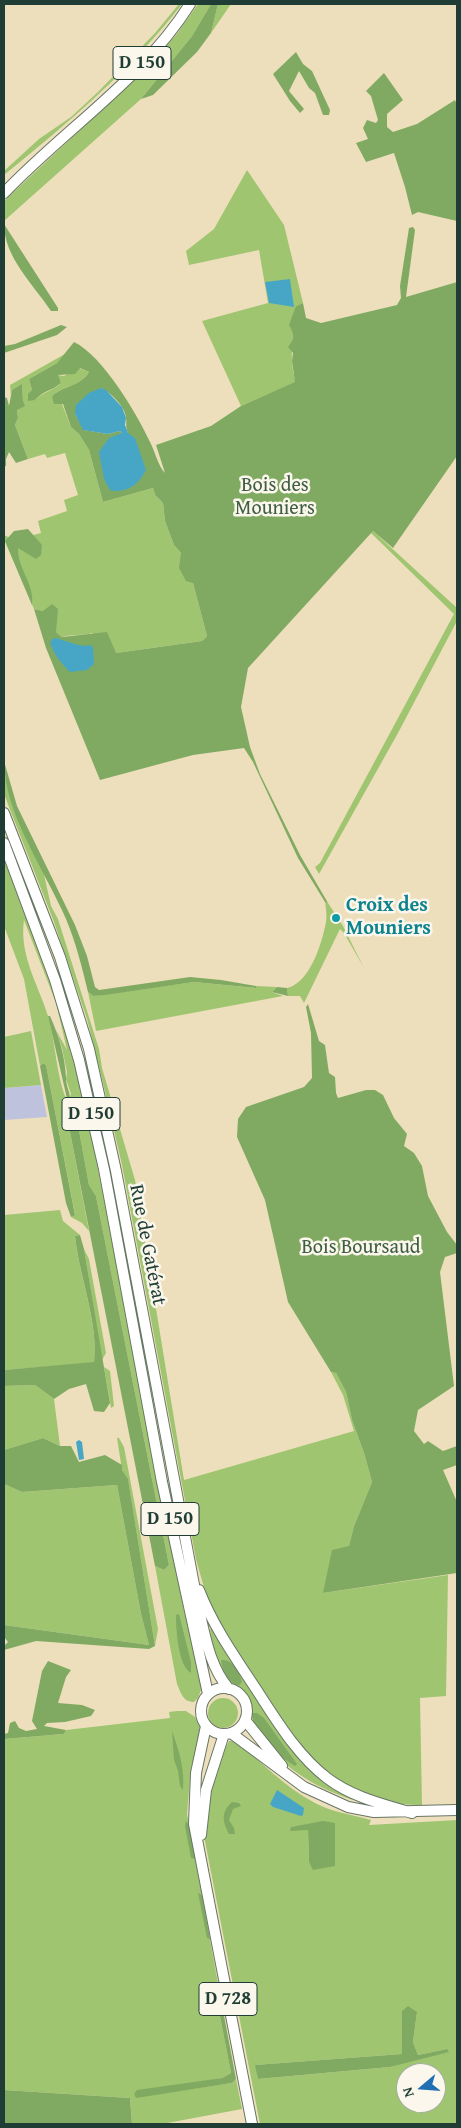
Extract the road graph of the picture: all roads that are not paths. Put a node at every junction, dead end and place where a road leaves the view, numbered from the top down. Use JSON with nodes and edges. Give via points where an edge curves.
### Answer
{"nodes":[{"id":1,"x":190,"y":4,"type":"edge"},
{"id":2,"x":27,"y":171,"type":"junction"},
{"id":3,"x":4,"y":183,"type":"edge"},
{"id":4,"x":4,"y":193,"type":"edge"},
{"id":5,"x":4,"y":813,"type":"edge"},
{"id":6,"x":4,"y":843,"type":"edge"},
{"id":7,"x":185,"y":1541,"type":"junction"},
{"id":8,"x":229,"y":1689,"type":"junction"},
{"id":9,"x":208,"y":1694,"type":"junction"},
{"id":10,"x":244,"y":1720,"type":"junction"},
{"id":11,"x":206,"y":1726,"type":"junction"},
{"id":12,"x":227,"y":1733,"type":"junction"},
{"id":13,"x":304,"y":1787,"type":"junction"},
{"id":14,"x":457,"y":1810,"type":"edge"},
{"id":15,"x":412,"y":1813,"type":"junction"},
{"id":16,"x":204,"y":1873,"type":"junction"},
{"id":17,"x":252,"y":2124,"type":"edge"}],
"edges":[{"from":1,"to":2,"type":"main road","number":"D 150","via":[[145,60]]},
{"from":2,"to":3,"type":"main road"},
{"from":2,"to":4,"type":"main road","number":"D 150"},
{"from":5,"to":7,"type":"main road","name":"Rue de Gatérat","number":"D 150","via":[[60,957],[89,1049]]},
{"from":6,"to":9,"type":"main road","name":"Rue de Gatérat","number":"D 150","via":[[55,980],[79,1060],[104,1169],[164,1491]]},
{"from":7,"to":8,"type":"main road","name":"Rue de Gatérat","number":"D 150","via":[[207,1643],[214,1665]]},
{"from":7,"to":15,"type":"main road","number":"D 150","via":[[212,1619],[287,1736],[328,1779],[357,1796]]},
{"from":8,"to":9,"type":"main road","via":[[214,1690]]},
{"from":8,"to":10,"type":"main road","via":[[242,1698],[246,1712]]},
{"from":9,"to":11,"type":"main road","via":[[201,1708]]},
{"from":10,"to":12,"type":"main road","via":[[237,1730]]},
{"from":10,"to":13,"type":"main road","number":"D 150","via":[[274,1758]]},
{"from":11,"to":12,"type":"main road"},
{"from":11,"to":16,"type":"main road","number":"D 728","via":[[194,1793],[194,1824]]},
{"from":12,"to":13,"type":"main road","number":"D 150"},
{"from":12,"to":16,"type":"main road","number":"D 728","via":[[206,1790],[201,1840]]},
{"from":13,"to":15,"type":"main road","number":"D 150","via":[[348,1807],[374,1812]]},
{"from":14,"to":15,"type":"main road","number":"D 150"},
{"from":16,"to":17,"type":"main road","number":"D 728"}]}
